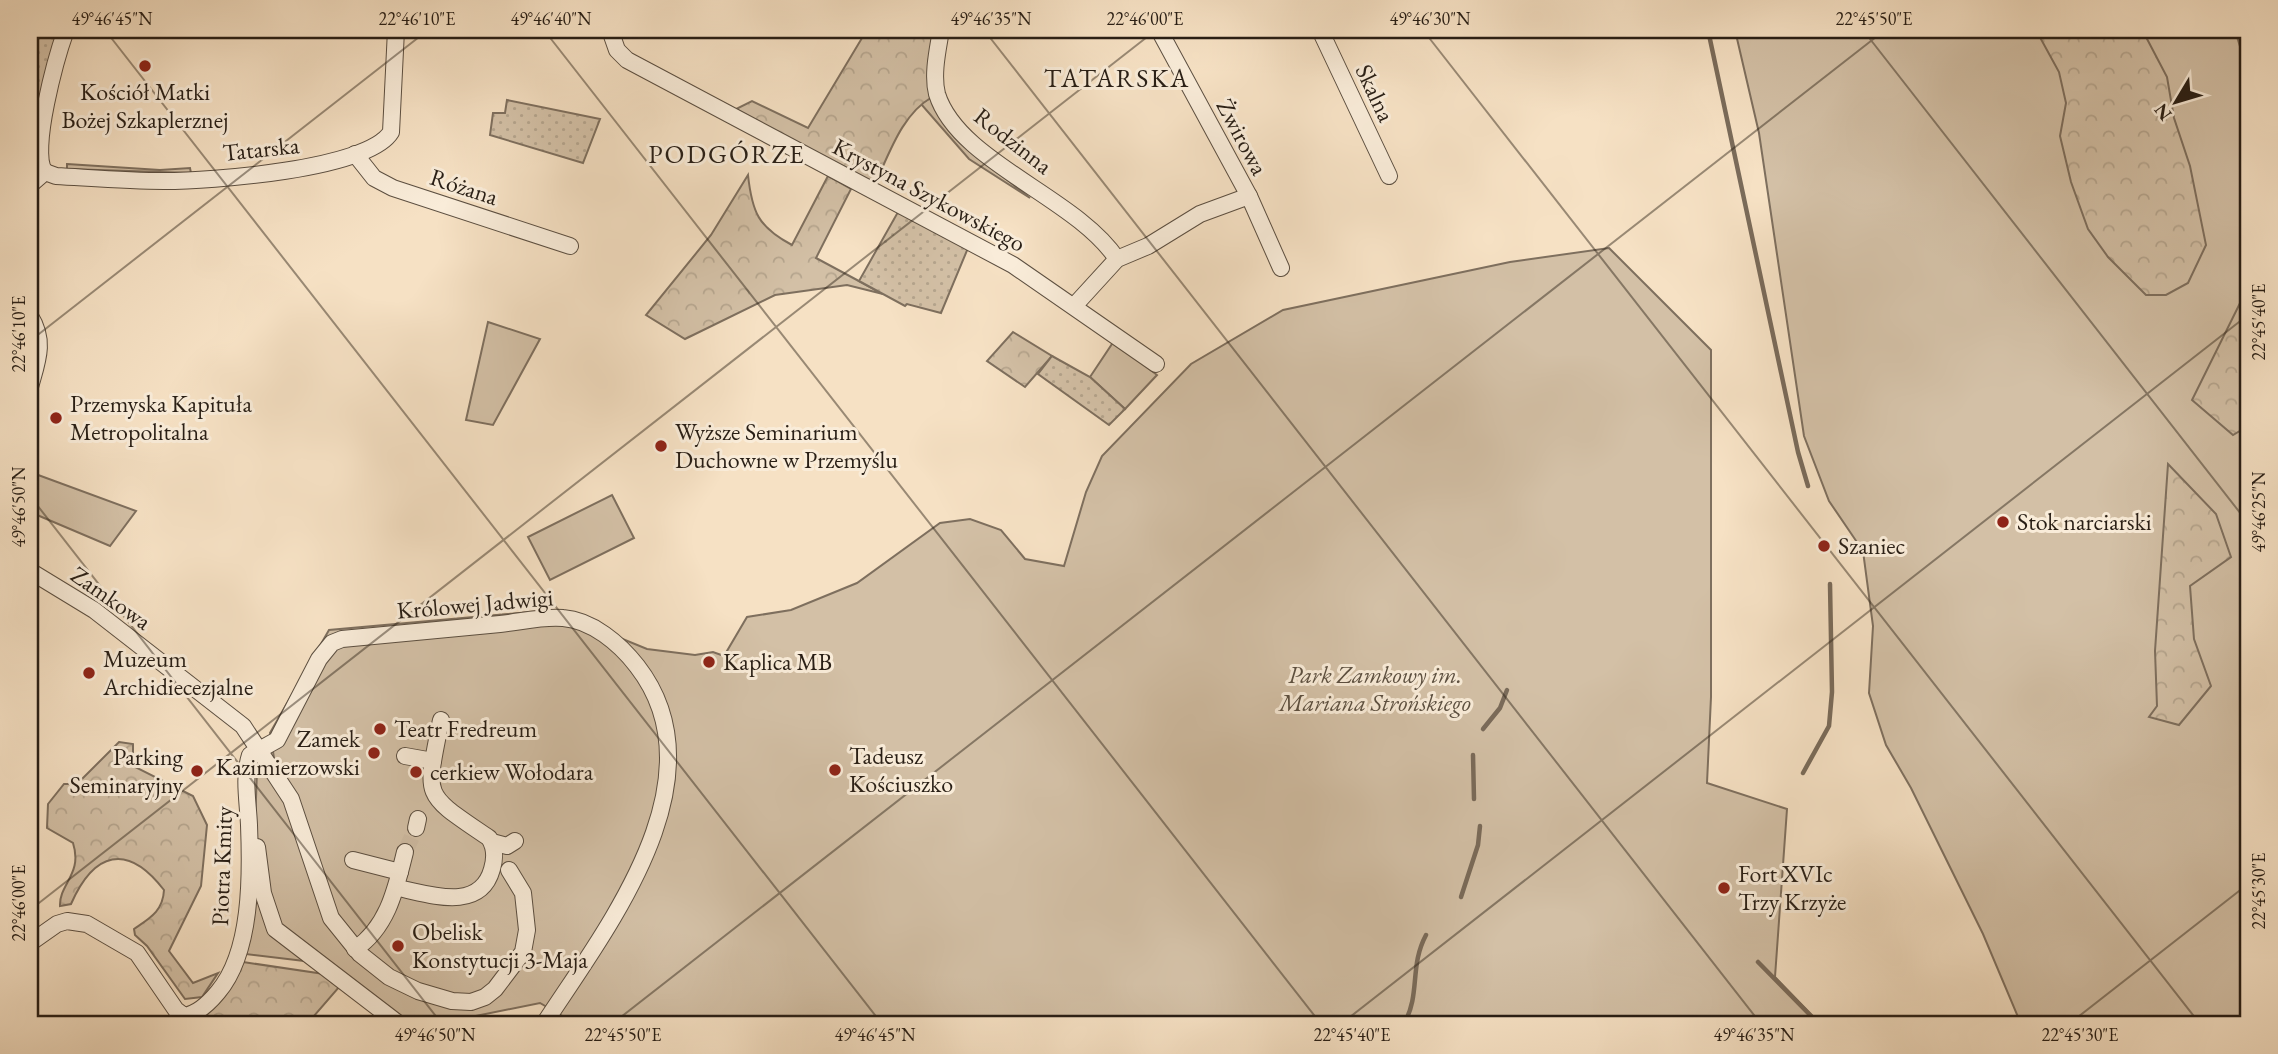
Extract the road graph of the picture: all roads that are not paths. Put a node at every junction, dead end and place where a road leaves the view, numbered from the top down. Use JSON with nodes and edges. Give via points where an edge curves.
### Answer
{"nodes":[{"id":1,"x":66,"y":30,"type":"edge"},
{"id":2,"x":396,"y":30,"type":"edge"},
{"id":3,"x":610,"y":30,"type":"edge"},
{"id":4,"x":941,"y":30,"type":"edge"},
{"id":5,"x":1159,"y":30,"type":"edge"},
{"id":6,"x":1320,"y":30,"type":"edge"},
{"id":7,"x":355,"y":155,"type":"junction"},
{"id":8,"x":45,"y":172,"type":"junction"},
{"id":9,"x":1389,"y":176,"type":"dead end"},
{"id":10,"x":30,"y":185,"type":"edge"},
{"id":11,"x":1249,"y":197,"type":"junction"},
{"id":12,"x":570,"y":246,"type":"dead end"},
{"id":13,"x":1117,"y":259,"type":"junction"},
{"id":14,"x":1281,"y":268,"type":"dead end"},
{"id":15,"x":1075,"y":305,"type":"junction"},
{"id":16,"x":30,"y":316,"type":"edge"},
{"id":17,"x":1156,"y":364,"type":"dead end"},
{"id":18,"x":30,"y":387,"type":"edge"},
{"id":19,"x":30,"y":571,"type":"edge"},
{"id":20,"x":441,"y":720,"type":"dead end"},
{"id":21,"x":259,"y":748,"type":"junction"},
{"id":22,"x":405,"y":756,"type":"dead end"},
{"id":23,"x":433,"y":761,"type":"junction"},
{"id":24,"x":249,"y":830,"type":"junction"},
{"id":25,"x":514,"y":841,"type":"dead end"},
{"id":26,"x":405,"y":852,"type":"tunnel mouth"},
{"id":27,"x":353,"y":860,"type":"dead end"},
{"id":28,"x":502,"y":862,"type":"junction"},
{"id":29,"x":399,"y":880,"type":"junction"},
{"id":30,"x":30,"y":943,"type":"edge"},
{"id":31,"x":355,"y":949,"type":"junction"},
{"id":32,"x":399,"y":1024,"type":"edge"},
{"id":33,"x":544,"y":1024,"type":"edge"}],
"edges":[{"from":1,"to":8,"type":"street","via":[[57,53],[38,153]]},
{"from":2,"to":7,"type":"street","name":"Tatarska","via":[[391,132],[382,142]]},
{"from":3,"to":15,"type":"street","name":"Krystyna Szykowskiego","via":[[617,50],[632,62],[1013,265]]},
{"from":4,"to":13,"type":"street","name":"Rodzinna","via":[[936,84],[949,117],[978,147],[1092,230]]},
{"from":5,"to":11,"type":"street","name":"Żwirowa"},
{"from":6,"to":9,"type":"street","name":"Skalna"},
{"from":7,"to":8,"type":"street","name":"Tatarska","via":[[309,167],[166,181]]},
{"from":7,"to":12,"type":"street","name":"Różana","via":[[374,177],[393,188]]},
{"from":8,"to":10,"type":"street"},
{"from":11,"to":13,"type":"street","via":[[1200,214]]},
{"from":11,"to":14,"type":"street","name":"Żwirowa"},
{"from":13,"to":15,"type":"street"},
{"from":15,"to":17,"type":"street","name":"Krystyna Szykowskiego"},
{"from":16,"to":18,"type":"street","via":[[40,348]]},
{"from":19,"to":21,"type":"street","name":"Zamkowa","via":[[104,618],[243,726]]},
{"from":20,"to":23,"type":"street"},
{"from":21,"to":24,"type":"street","name":"Piotra Kmity","via":[[246,767]]},
{"from":21,"to":31,"type":"street","name":"Zamkowa","via":[[291,799],[331,918]]},
{"from":21,"to":33,"type":"street","name":"Królowej Jadwigi","via":[[277,740],[318,659],[342,639],[564,618],[612,640],[644,676],[655,699],[664,729],[666,786],[656,828],[632,888]]},
{"from":22,"to":23,"type":"street"},
{"from":23,"to":28,"type":"street","via":[[430,781],[437,799]]},
{"from":24,"to":30,"type":"street","name":"Piotra Kmity","via":[[246,929],[228,980],[193,1015],[176,1010],[128,945],[87,925],[57,924]]},
{"from":24,"to":32,"type":"street","via":[[257,841],[263,892],[275,929]]},
{"from":25,"to":28,"type":"street","via":[[507,846]]},
{"from":26,"to":29,"type":"street"},
{"from":27,"to":29,"type":"street"},
{"from":28,"to":29,"type":"street","via":[[470,895],[452,898]]},
{"from":28,"to":31,"type":"street","name":"Zamkowa","via":[[526,905],[527,930],[523,952],[504,980],[485,997],[463,1003],[418,992],[376,968]]},
{"from":29,"to":31,"type":"street","via":[[380,923]]}]}
